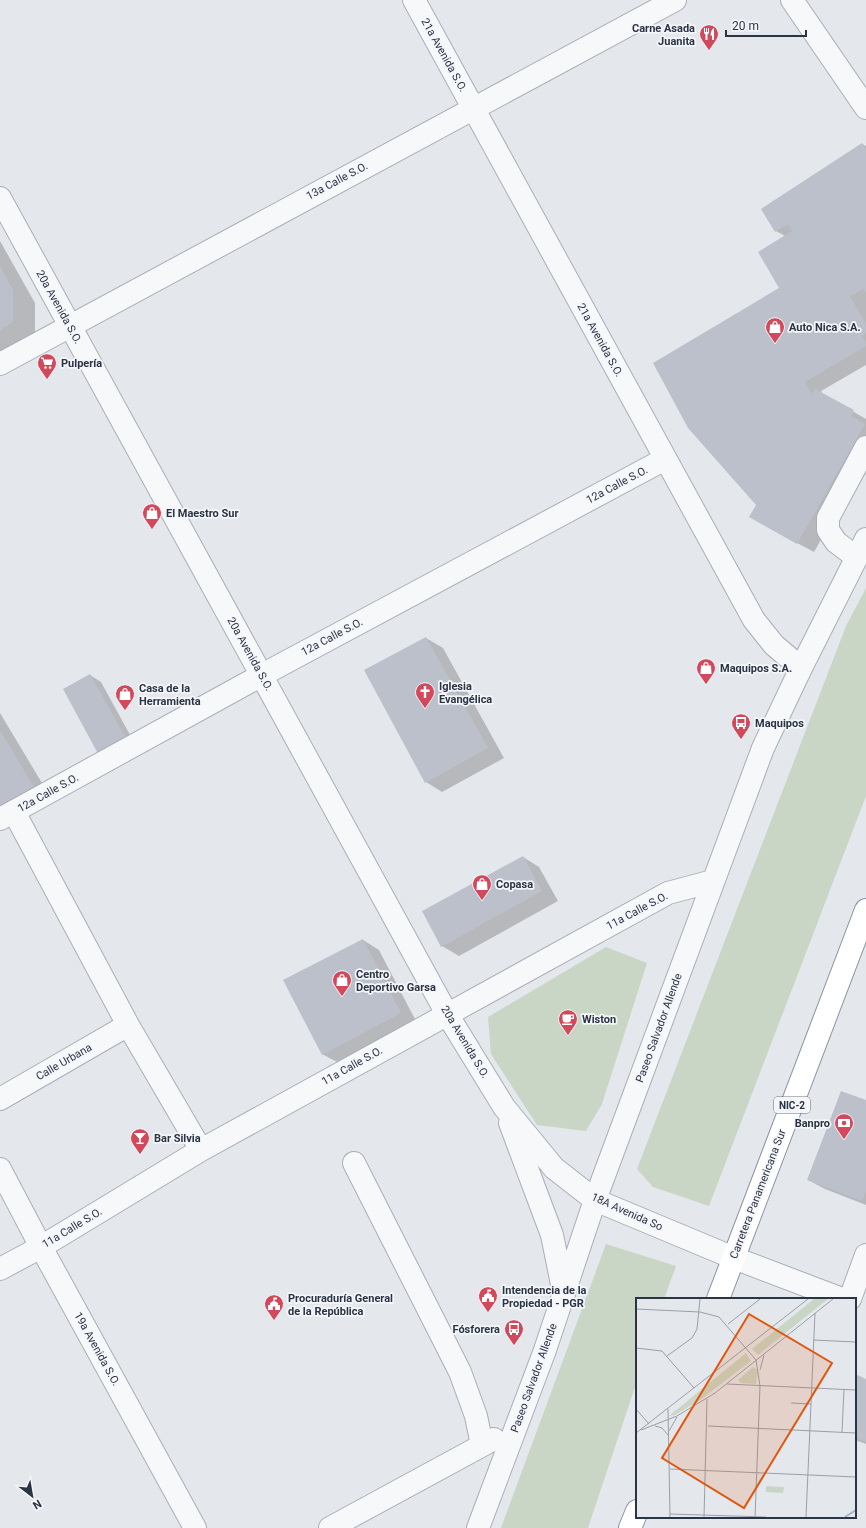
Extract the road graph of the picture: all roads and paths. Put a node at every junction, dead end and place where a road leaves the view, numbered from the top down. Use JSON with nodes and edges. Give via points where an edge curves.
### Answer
{"nodes":[{"id":1,"x":414,"y":0,"type":"edge"},
{"id":2,"x":675,"y":0,"type":"edge"},
{"id":3,"x":792,"y":0,"type":"edge"},
{"id":4,"x":474,"y":108,"type":"junction"},
{"id":5,"x":866,"y":108,"type":"edge"},
{"id":6,"x":0,"y":198,"type":"edge"},
{"id":7,"x":70,"y":326,"type":"junction"},
{"id":8,"x":0,"y":364,"type":"edge"},
{"id":9,"x":866,"y":447,"type":"edge"},
{"id":10,"x":665,"y":459,"type":"junction"},
{"id":11,"x":861,"y":548,"type":"edge"},
{"id":12,"x":801,"y":668,"type":"junction"},
{"id":13,"x":262,"y":675,"type":"junction"},
{"id":14,"x":7,"y":816,"type":"edge"},
{"id":15,"x":713,"y":881,"type":"junction"},
{"id":16,"x":866,"y":910,"type":"edge"},
{"id":17,"x":447,"y":1014,"type":"junction"},
{"id":18,"x":128,"y":1025,"type":"junction"},
{"id":19,"x":0,"y":1099,"type":"edge"},
{"id":20,"x":504,"y":1107,"type":"junction"},
{"id":21,"x":201,"y":1150,"type":"junction"},
{"id":22,"x":354,"y":1163,"type":"dead end"},
{"id":23,"x":0,"y":1169,"type":"edge"},
{"id":24,"x":595,"y":1200,"type":"junction"},
{"id":25,"x":41,"y":1247,"type":"junction"},
{"id":26,"x":866,"y":1255,"type":"edge"},
{"id":27,"x":734,"y":1258,"type":"junction"},
{"id":28,"x":0,"y":1269,"type":"edge"},
{"id":29,"x":564,"y":1295,"type":"junction"},
{"id":30,"x":718,"y":1298,"type":"edge"},
{"id":31,"x":839,"y":1298,"type":"edge"},
{"id":32,"x":850,"y":1298,"type":"edge"},
{"id":33,"x":856,"y":1304,"type":"edge"},
{"id":34,"x":866,"y":1308,"type":"edge"},
{"id":35,"x":516,"y":1427,"type":"junction"},
{"id":36,"x":482,"y":1445,"type":"junction"},
{"id":37,"x":636,"y":1513,"type":"edge"},
{"id":38,"x":195,"y":1528,"type":"edge"},
{"id":39,"x":330,"y":1528,"type":"edge"},
{"id":40,"x":478,"y":1528,"type":"edge"},
{"id":41,"x":630,"y":1528,"type":"edge"}],
"edges":[{"from":1,"to":4,"type":"street","name":"21a Avenida S.O."},
{"from":2,"to":4,"type":"street","name":"13a Calle S.O."},
{"from":3,"to":5,"type":"street"},
{"from":4,"to":7,"type":"street","name":"13a Calle S.O."},
{"from":4,"to":10,"type":"street","name":"21a Avenida S.O."},
{"from":6,"to":7,"type":"street","name":"20a Avenida S.O."},
{"from":7,"to":8,"type":"street","name":"13a Calle S.O."},
{"from":7,"to":13,"type":"street","name":"20a Avenida S.O."},
{"from":9,"to":11,"type":"street","via":[[828,518],[828,530],[836,542]]},
{"from":10,"to":12,"type":"street","name":"21a Avenida S.O.","via":[[754,620],[774,645]]},
{"from":10,"to":13,"type":"street","name":"12a Calle S.O."},
{"from":11,"to":12,"type":"street","name":"Paseo Salvador Allende"},
{"from":12,"to":15,"type":"street","name":"Paseo Salvador Allende","via":[[763,748]]},
{"from":13,"to":14,"type":"street","name":"12a Calle S.O."},
{"from":13,"to":17,"type":"street","name":"20a Avenida S.O."},
{"from":14,"to":18,"type":"street"},
{"from":15,"to":17,"type":"street","name":"11a Calle S.O.","via":[[668,894]]},
{"from":15,"to":24,"type":"street","name":"Paseo Salvador Allende"},
{"from":16,"to":27,"type":"highway","name":"Carretera Panamericana Sur","number":"NIC-2"},
{"from":17,"to":20,"type":"street","name":"20a Avenida S.O."},
{"from":17,"to":21,"type":"street","name":"11a Calle S.O."},
{"from":18,"to":19,"type":"street","name":"Calle Urbana"},
{"from":18,"to":21,"type":"street"},
{"from":20,"to":24,"type":"street","name":"18A Avenida So","via":[[554,1168]]},
{"from":20,"to":29,"type":"street","via":[[552,1235]]},
{"from":21,"to":25,"type":"street","name":"11a Calle S.O."},
{"from":22,"to":36,"type":"street","via":[[460,1372],[476,1416]]},
{"from":23,"to":25,"type":"street","name":"19a Avenida S.O."},
{"from":24,"to":27,"type":"street","name":"18A Avenida So"},
{"from":24,"to":29,"type":"street","name":"Paseo Salvador Allende"},
{"from":25,"to":28,"type":"street","name":"11a Calle S.O."},
{"from":25,"to":38,"type":"street","name":"19a Avenida S.O."},
{"from":26,"to":32,"type":"street"},
{"from":27,"to":30,"type":"highway","name":"Carretera Panamericana Sur","number":"NIC-2"},
{"from":27,"to":31,"type":"street","name":"18A Avenida So"},
{"from":29,"to":35,"type":"street","name":"Paseo Salvador Allende"},
{"from":33,"to":34,"type":"street"},
{"from":35,"to":36,"type":"street"},
{"from":35,"to":40,"type":"street","name":"Paseo Salvador Allende"},
{"from":36,"to":39,"type":"street"},
{"from":37,"to":41,"type":"highway"}]}
